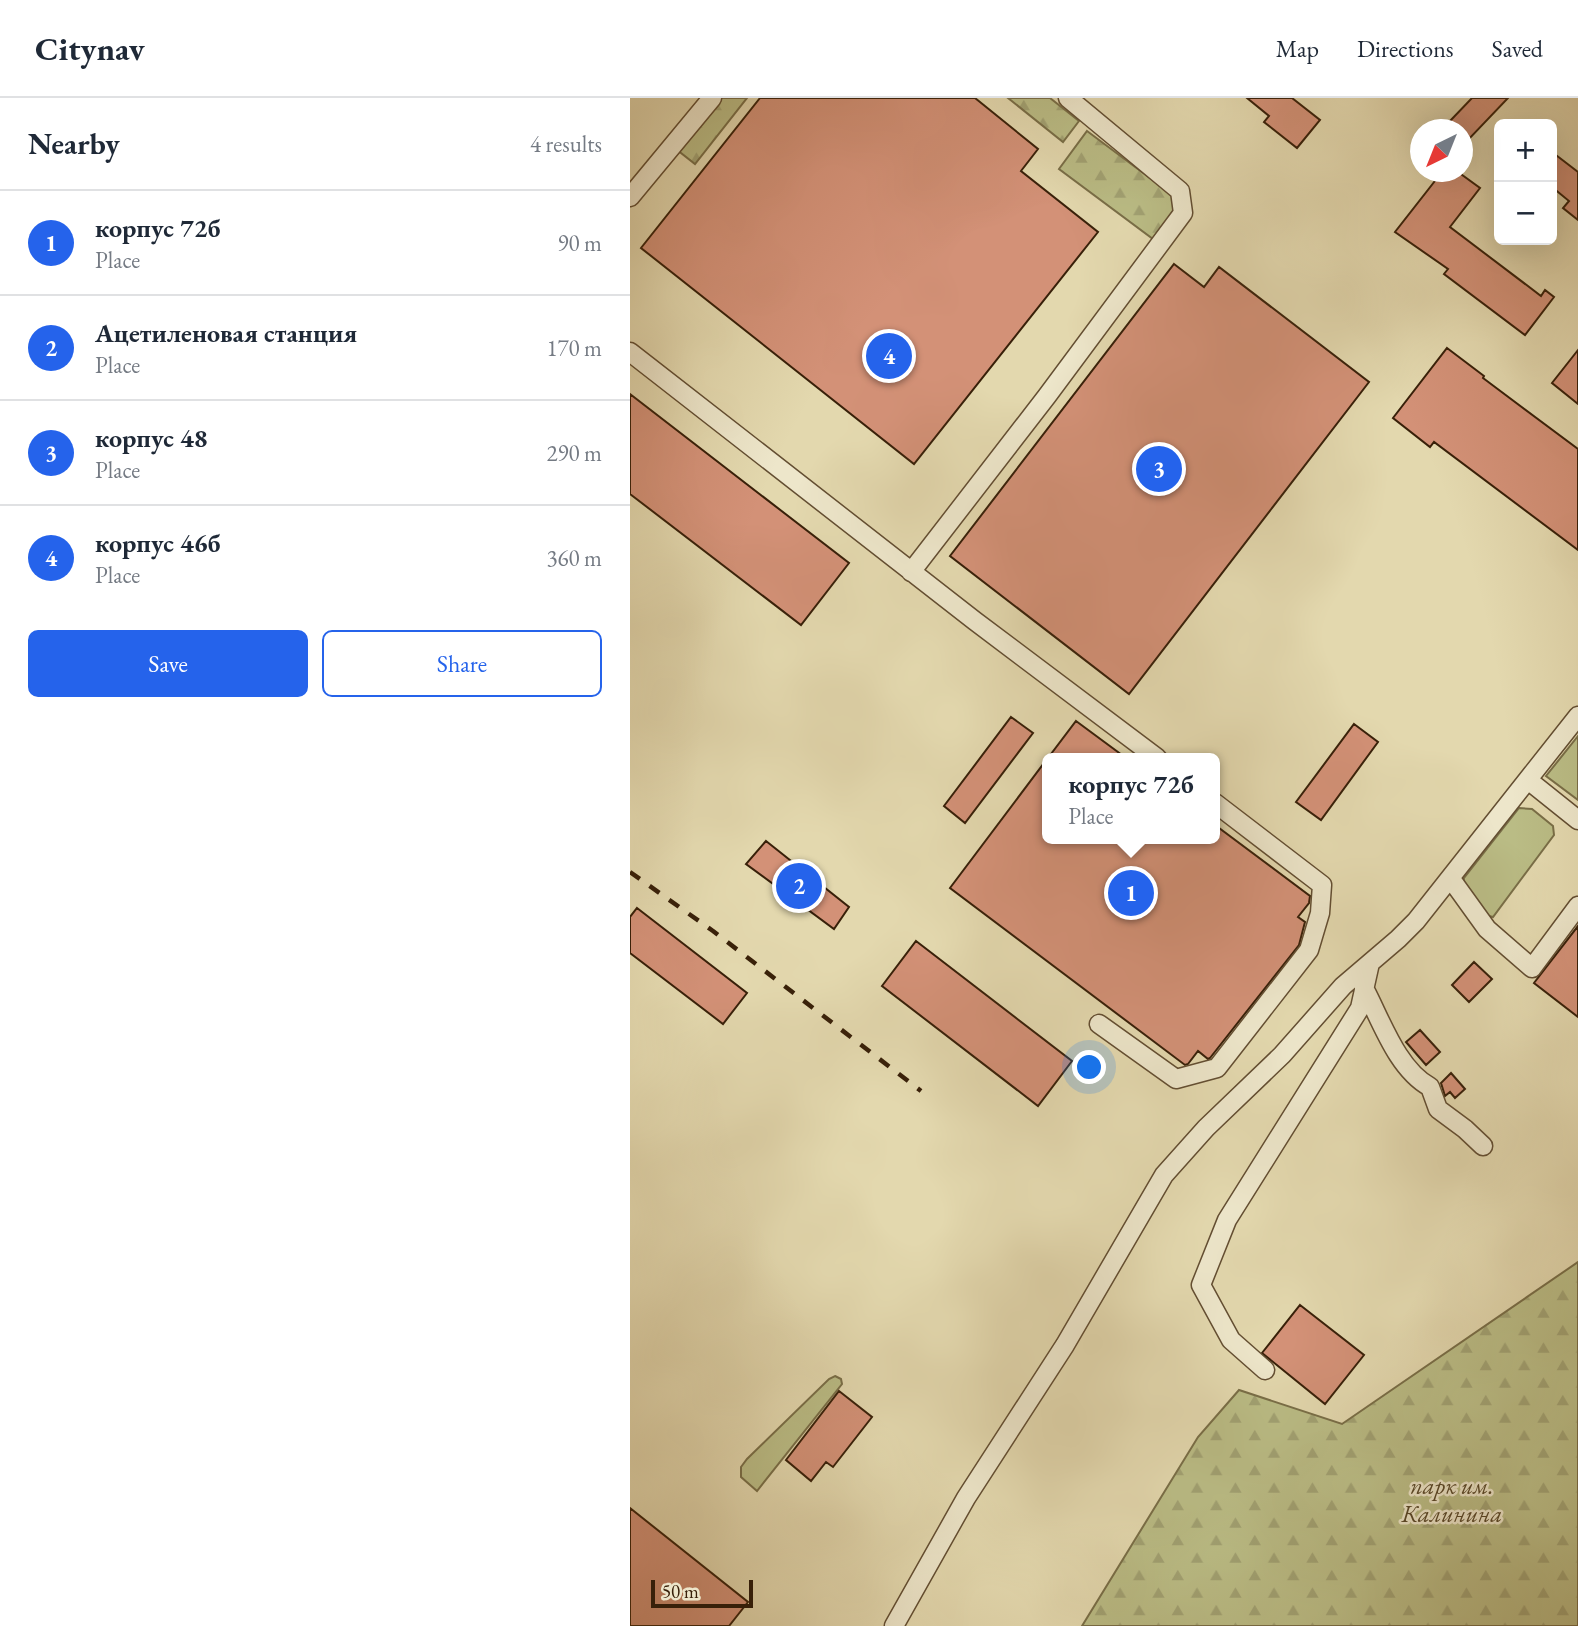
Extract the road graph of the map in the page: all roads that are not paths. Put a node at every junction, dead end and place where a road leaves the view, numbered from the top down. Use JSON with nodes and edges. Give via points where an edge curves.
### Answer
{"nodes":[{"id":1,"x":712,"y":98,"type":"edge"},
{"id":2,"x":1068,"y":98,"type":"edge"},
{"id":3,"x":630,"y":197,"type":"edge"},
{"id":4,"x":630,"y":352,"type":"edge"},
{"id":5,"x":911,"y":572,"type":"junction"},
{"id":6,"x":1578,"y":716,"type":"edge"},
{"id":7,"x":1150,"y":753,"type":"edge"},
{"id":8,"x":1528,"y":780,"type":"junction"},
{"id":9,"x":1220,"y":807,"type":"edge"},
{"id":10,"x":1578,"y":820,"type":"edge"},
{"id":11,"x":1451,"y":879,"type":"junction"},
{"id":12,"x":1578,"y":906,"type":"edge"},
{"id":13,"x":1370,"y":963,"type":"junction"},
{"id":14,"x":1364,"y":988,"type":"junction"},
{"id":15,"x":1099,"y":1024,"type":"dead end"},
{"id":16,"x":1483,"y":1146,"type":"dead end"},
{"id":17,"x":1265,"y":1370,"type":"dead end"},
{"id":18,"x":894,"y":1626,"type":"edge"}],
"edges":[{"from":1,"to":3,"type":"street"},
{"from":2,"to":5,"type":"street","via":[[1180,191],[1183,213]]},
{"from":4,"to":5,"type":"street"},
{"from":5,"to":7,"type":"street"},
{"from":6,"to":8,"type":"street"},
{"from":8,"to":10,"type":"street"},
{"from":8,"to":11,"type":"street"},
{"from":9,"to":15,"type":"street","via":[[1322,885],[1320,913],[1309,950],[1217,1068],[1176,1079]]},
{"from":11,"to":12,"type":"street","via":[[1488,929],[1532,968]]},
{"from":11,"to":13,"type":"street"},
{"from":13,"to":14,"type":"street"},
{"from":13,"to":18,"type":"street","via":[[1164,1175]]},
{"from":14,"to":16,"type":"street","via":[[1401,1062],[1430,1087],[1438,1109]]},
{"from":14,"to":17,"type":"street","via":[[1360,1007],[1227,1220],[1201,1285],[1231,1340]]}]}
